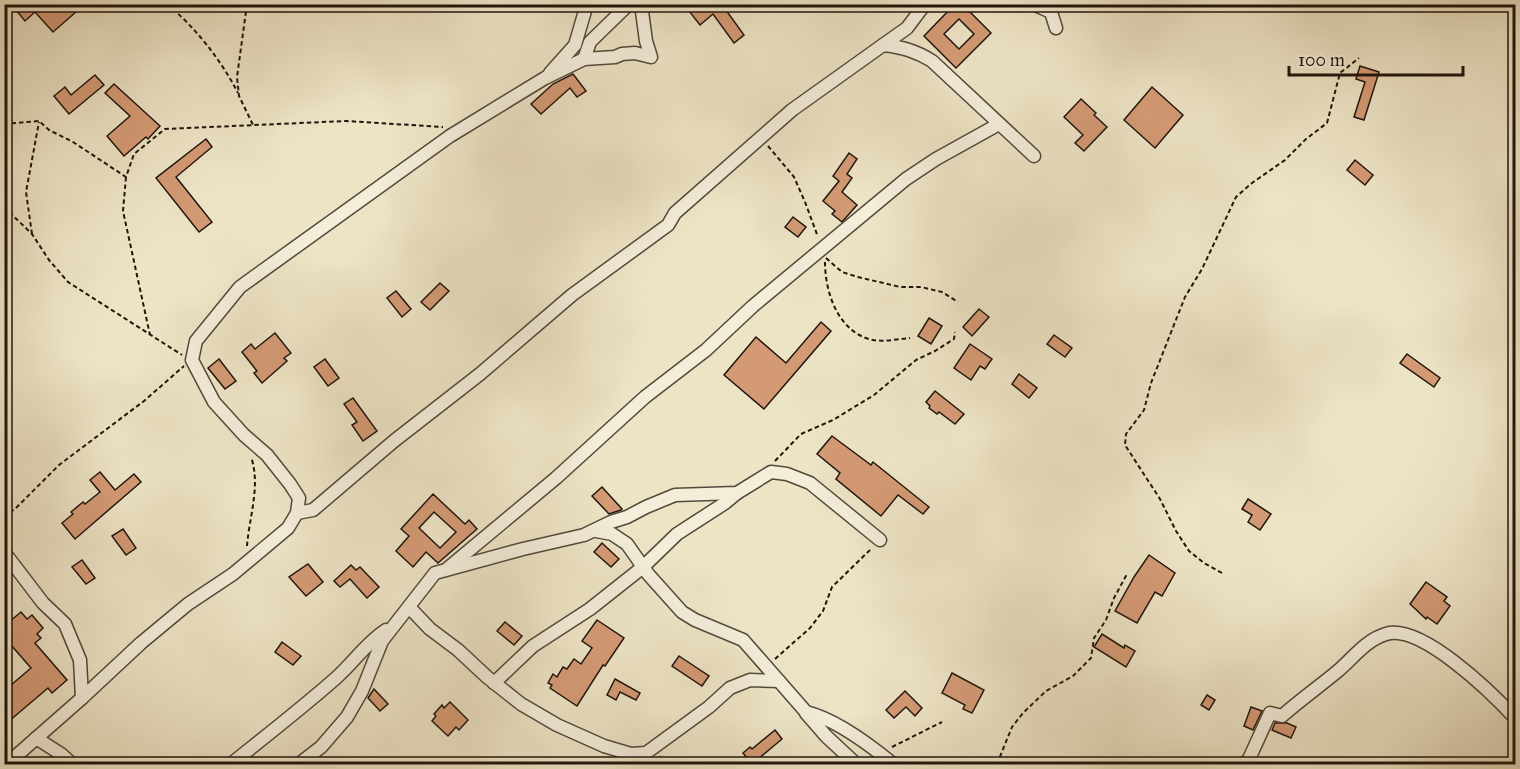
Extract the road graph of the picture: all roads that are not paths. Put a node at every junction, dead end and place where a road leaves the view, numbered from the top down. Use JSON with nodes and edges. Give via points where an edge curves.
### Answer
{"nodes":[{"id":1,"x":587,"y":4,"type":"edge"},
{"id":2,"x":630,"y":4,"type":"edge"},
{"id":3,"x":641,"y":4,"type":"edge"},
{"id":4,"x":925,"y":4,"type":"edge"},
{"id":5,"x":1033,"y":4,"type":"edge"},
{"id":6,"x":1056,"y":28,"type":"dead end"},
{"id":7,"x":882,"y":45,"type":"junction"},
{"id":8,"x":584,"y":59,"type":"junction"},
{"id":9,"x":545,"y":78,"type":"junction"},
{"id":10,"x":999,"y":124,"type":"junction"},
{"id":11,"x":1034,"y":156,"type":"dead end"},
{"id":12,"x":736,"y":493,"type":"junction"},
{"id":13,"x":297,"y":513,"type":"junction"},
{"id":14,"x":596,"y":531,"type":"junction"},
{"id":15,"x":880,"y":540,"type":"road end"},
{"id":16,"x":4,"y":552,"type":"edge"},
{"id":17,"x":643,"y":567,"type":"junction"},
{"id":18,"x":447,"y":569,"type":"junction"},
{"id":19,"x":409,"y":607,"type":"junction"},
{"id":20,"x":396,"y":623,"type":"junction"},
{"id":21,"x":779,"y":681,"type":"junction"},
{"id":22,"x":494,"y":683,"type":"junction"},
{"id":23,"x":82,"y":698,"type":"junction"},
{"id":24,"x":806,"y":712,"type":"junction"},
{"id":25,"x":1515,"y":719,"type":"edge"},
{"id":26,"x":36,"y":738,"type":"junction"},
{"id":27,"x":4,"y":762,"type":"edge"},
{"id":28,"x":72,"y":765,"type":"edge"},
{"id":29,"x":231,"y":765,"type":"edge"},
{"id":30,"x":299,"y":765,"type":"edge"},
{"id":31,"x":856,"y":765,"type":"edge"},
{"id":32,"x":893,"y":765,"type":"edge"},
{"id":33,"x":1244,"y":765,"type":"edge"}],
"edges":[{"from":1,"to":9,"type":"street","via":[[575,45]]},
{"from":2,"to":8,"type":"street","via":[[590,42]]},
{"from":3,"to":8,"type":"street","via":[[651,57],[635,52]]},
{"from":4,"to":7,"type":"street","via":[[907,28]]},
{"from":5,"to":6,"type":"street","via":[[1051,12]]},
{"from":7,"to":10,"type":"street","via":[[917,52],[932,62]]},
{"from":7,"to":13,"type":"street","via":[[792,110],[675,213],[668,225],[572,295],[313,510]]},
{"from":8,"to":9,"type":"street"},
{"from":9,"to":13,"type":"street","via":[[463,128],[240,287],[196,341],[192,360],[214,402],[290,484],[299,498]]},
{"from":10,"to":11,"type":"street"},
{"from":10,"to":18,"type":"street","via":[[906,179]]},
{"from":12,"to":14,"type":"street","via":[[675,495]]},
{"from":12,"to":15,"type":"street","via":[[771,472],[787,474],[810,483]]},
{"from":12,"to":17,"type":"street","via":[[677,534]]},
{"from":13,"to":23,"type":"street","via":[[288,528],[233,574],[188,604]]},
{"from":14,"to":17,"type":"street","via":[[612,534],[627,544]]},
{"from":14,"to":18,"type":"street"},
{"from":16,"to":23,"type":"street","via":[[43,603],[65,624],[80,660]]},
{"from":17,"to":21,"type":"street","via":[[682,612],[743,640]]},
{"from":17,"to":22,"type":"street","via":[[590,609],[533,646]]},
{"from":18,"to":19,"type":"street","via":[[435,573]]},
{"from":19,"to":20,"type":"street"},
{"from":19,"to":22,"type":"street","via":[[429,629],[459,650]]},
{"from":20,"to":29,"type":"street","via":[[372,638],[341,674]]},
{"from":20,"to":30,"type":"street","via":[[382,641],[347,717]]},
{"from":21,"to":22,"type":"street","via":[[750,680],[730,688],[646,753],[631,754],[557,725]]},
{"from":21,"to":24,"type":"street"},
{"from":23,"to":26,"type":"street"},
{"from":24,"to":31,"type":"street"},
{"from":24,"to":32,"type":"street","via":[[816,714],[878,751]]},
{"from":25,"to":33,"type":"street","via":[[1495,696],[1426,642],[1401,632],[1388,633],[1366,644],[1282,716],[1270,713]]},
{"from":26,"to":27,"type":"street"},
{"from":26,"to":28,"type":"street"}]}
